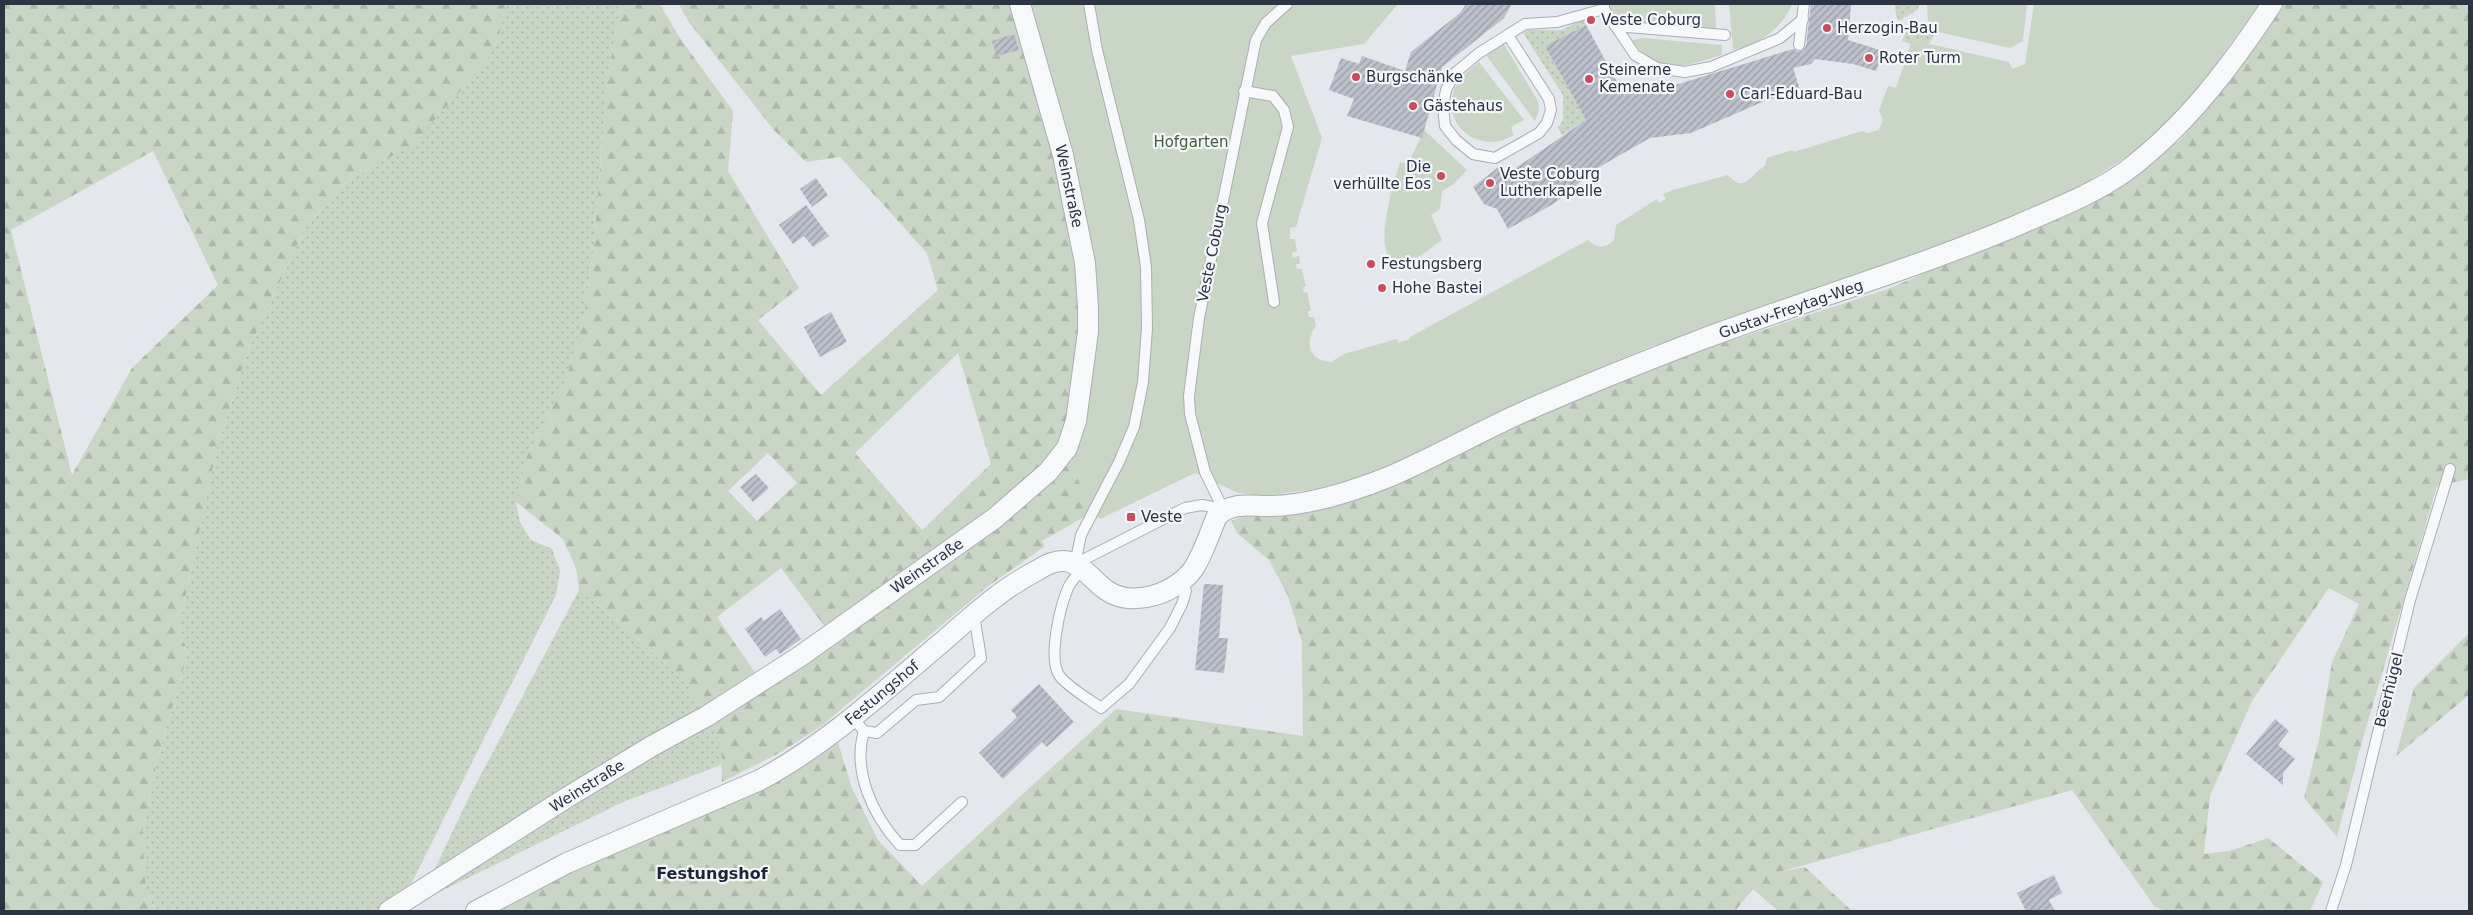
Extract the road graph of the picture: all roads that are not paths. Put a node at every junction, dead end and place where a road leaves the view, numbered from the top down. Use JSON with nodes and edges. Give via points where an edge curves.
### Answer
{"nodes":[{"id":1,"x":1020,"y":4,"type":"edge"},
{"id":2,"x":1089,"y":4,"type":"edge"},
{"id":3,"x":1287,"y":4,"type":"edge"},
{"id":4,"x":1804,"y":4,"type":"edge"},
{"id":5,"x":2272,"y":4,"type":"edge"},
{"id":6,"x":1604,"y":6,"type":"edge"},
{"id":7,"x":1803,"y":19,"type":"junction"},
{"id":8,"x":1615,"y":26,"type":"junction"},
{"id":9,"x":1725,"y":35,"type":"dead end"},
{"id":10,"x":1511,"y":40,"type":"dead end"},
{"id":11,"x":1798,"y":45,"type":"dead end"},
{"id":12,"x":1244,"y":91,"type":"junction"},
{"id":13,"x":1274,"y":302,"type":"dead end"},
{"id":14,"x":2450,"y":469,"type":"dead end"},
{"id":15,"x":1233,"y":507,"type":"junction"},
{"id":16,"x":1078,"y":567,"type":"junction"},
{"id":17,"x":1182,"y":580,"type":"junction"},
{"id":18,"x":974,"y":615,"type":"junction"},
{"id":19,"x":859,"y":724,"type":"junction"},
{"id":20,"x":962,"y":802,"type":"dead end"},
{"id":21,"x":389,"y":911,"type":"edge"},
{"id":22,"x":476,"y":911,"type":"edge"},
{"id":23,"x":2332,"y":911,"type":"edge"}],
"edges":[{"from":1,"to":21,"type":"street","name":"Weinstraße","via":[[1063,155],[1085,262],[1088,332],[1076,421],[1067,448],[1048,472],[994,518],[799,657],[707,716],[566,798]]},
{"from":2,"to":16,"type":"lane","via":[[1097,50],[1139,220],[1146,267],[1147,328],[1143,382],[1134,427],[1081,534]]},
{"from":3,"to":12,"type":"lane","name":"Veste Coburg","via":[[1266,23],[1256,40]]},
{"from":4,"to":7,"type":"lane"},
{"from":5,"to":15,"type":"street","name":"Gustav-Freytag-Weg","via":[[2210,92],[2166,139],[2123,173],[2060,207],[1916,265],[1704,339],[1586,385],[1389,476],[1322,498],[1273,506]]},
{"from":6,"to":8,"type":"lane"},
{"from":6,"to":10,"type":"lane","via":[[1557,22],[1525,24],[1479,53],[1455,73],[1446,90],[1443,107],[1446,126],[1456,140],[1473,154],[1495,158],[1538,133],[1547,123],[1551,110],[1549,99]]},
{"from":7,"to":8,"type":"lane","via":[[1780,38],[1711,67],[1685,72],[1657,68],[1635,55]]},
{"from":7,"to":11,"type":"lane"},
{"from":8,"to":9,"type":"lane"},
{"from":12,"to":13,"type":"lane","via":[[1273,96],[1284,110],[1288,127],[1262,223]]},
{"from":12,"to":15,"type":"lane","name":"Veste Coburg","via":[[1198,318],[1189,396],[1190,414],[1205,472]]},
{"from":14,"to":23,"type":"lane","name":"Beerhügel","via":[[2410,600]]},
{"from":15,"to":16,"type":"lane","via":[[1202,505],[1185,508]]},
{"from":15,"to":17,"type":"street","via":[[1217,516],[1194,568]]},
{"from":16,"to":17,"type":"street","via":[[1108,591],[1129,598],[1151,596]]},
{"from":16,"to":17,"type":"lane","via":[[1068,587],[1060,619],[1055,667],[1060,677],[1101,708],[1129,684],[1170,628],[1186,591]]},
{"from":16,"to":18,"type":"street","name":"Festungshof","via":[[1062,561],[1038,570]]},
{"from":18,"to":19,"type":"street","name":"Festungshof"},
{"from":18,"to":19,"type":"lane","via":[[981,658],[939,697],[916,700],[877,733]]},
{"from":19,"to":20,"type":"lane","via":[[862,776],[873,806],[887,831],[900,845],[915,846]]},
{"from":19,"to":22,"type":"street","name":"Festungshof","via":[[760,780],[567,863]]}]}
